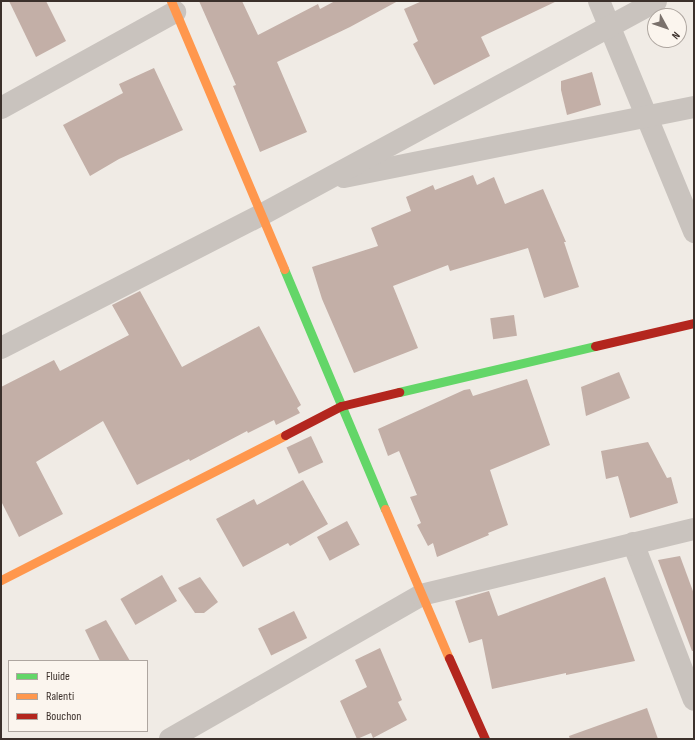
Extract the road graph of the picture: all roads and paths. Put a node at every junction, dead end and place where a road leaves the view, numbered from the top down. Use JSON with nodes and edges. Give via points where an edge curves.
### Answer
{"nodes":[{"id":1,"x":599,"y":1,"type":"edge"},
{"id":2,"x":656,"y":1,"type":"edge"},
{"id":3,"x":173,"y":7,"type":"edge"},
{"id":4,"x":609,"y":26,"type":"junction"},
{"id":5,"x":694,"y":107,"type":"edge"},
{"id":6,"x":1,"y":108,"type":"edge"},
{"id":7,"x":647,"y":116,"type":"junction"},
{"id":8,"x":323,"y":182,"type":"junction"},
{"id":9,"x":261,"y":215,"type":"junction"},
{"id":10,"x":694,"y":232,"type":"edge"},
{"id":11,"x":694,"y":323,"type":"edge"},
{"id":12,"x":1,"y":348,"type":"edge"},
{"id":13,"x":341,"y":406,"type":"junction"},
{"id":14,"x":694,"y":529,"type":"edge"},
{"id":15,"x":633,"y":543,"type":"junction"},
{"id":16,"x":1,"y":580,"type":"edge"},
{"id":17,"x":421,"y":595,"type":"junction"},
{"id":18,"x":694,"y":700,"type":"edge"},
{"id":19,"x":170,"y":739,"type":"edge"},
{"id":20,"x":485,"y":739,"type":"edge"}],
"edges":[{"from":1,"to":4,"type":"street"},
{"from":2,"to":4,"type":"street"},
{"from":3,"to":6,"type":"street"},
{"from":3,"to":9,"type":"street"},
{"from":4,"to":7,"type":"street"},
{"from":4,"to":8,"type":"street"},
{"from":5,"to":7,"type":"street"},
{"from":7,"to":8,"type":"street"},
{"from":7,"to":10,"type":"street"},
{"from":8,"to":9,"type":"street"},
{"from":9,"to":12,"type":"street"},
{"from":9,"to":13,"type":"street"},
{"from":11,"to":13,"type":"street"},
{"from":13,"to":16,"type":"street"},
{"from":13,"to":17,"type":"street"},
{"from":14,"to":15,"type":"street"},
{"from":15,"to":17,"type":"street"},
{"from":15,"to":18,"type":"street"},
{"from":17,"to":19,"type":"street"},
{"from":17,"to":20,"type":"street"}]}
